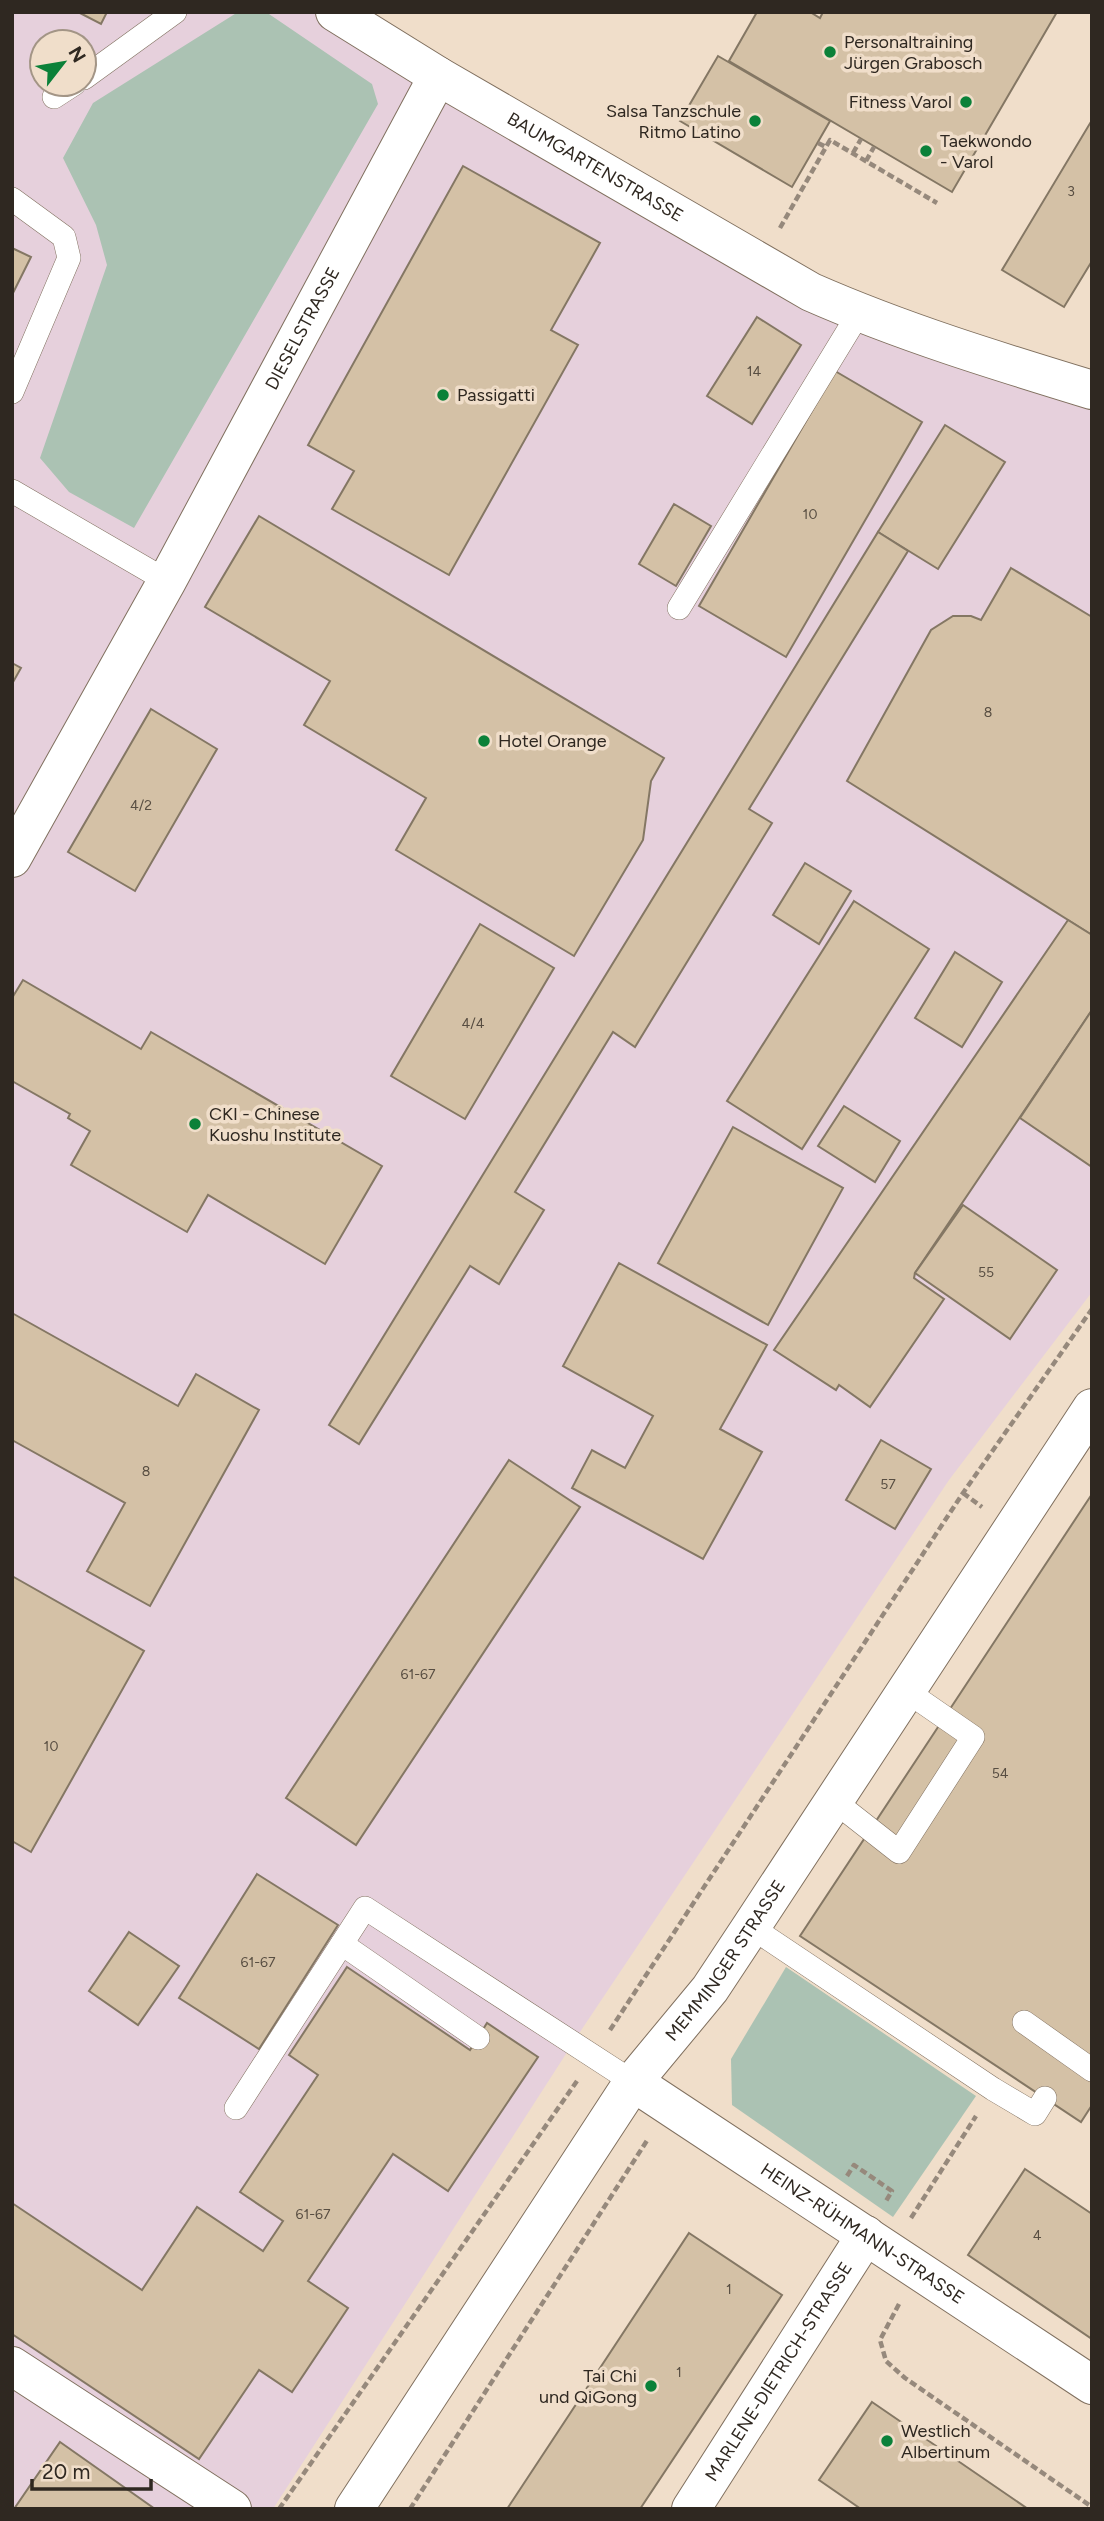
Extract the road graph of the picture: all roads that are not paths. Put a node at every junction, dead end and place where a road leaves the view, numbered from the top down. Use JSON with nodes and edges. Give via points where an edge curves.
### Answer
{"nodes":[{"id":1,"x":175,"y":12,"type":"edge"},
{"id":2,"x":335,"y":12,"type":"edge"},
{"id":3,"x":98,"y":68,"type":"edge"},
{"id":4,"x":438,"y":76,"type":"junction"},
{"id":5,"x":12,"y":199,"type":"edge"},
{"id":6,"x":859,"y":313,"type":"junction"},
{"id":7,"x":1092,"y":390,"type":"edge"},
{"id":8,"x":12,"y":392,"type":"edge"},
{"id":9,"x":12,"y":491,"type":"edge"},
{"id":10,"x":167,"y":580,"type":"junction"},
{"id":11,"x":678,"y":608,"type":"dead end"},
{"id":12,"x":12,"y":858,"type":"edge"},
{"id":13,"x":1092,"y":1408,"type":"edge"},
{"id":14,"x":905,"y":1690,"type":"junction"},
{"id":15,"x":834,"y":1801,"type":"junction"},
{"id":16,"x":751,"y":1927,"type":"junction"},
{"id":17,"x":342,"y":1944,"type":"junction"},
{"id":18,"x":1024,"y":2022,"type":"dead end"},
{"id":19,"x":478,"y":2038,"type":"dead end"},
{"id":20,"x":1092,"y":2070,"type":"edge"},
{"id":21,"x":633,"y":2082,"type":"junction"},
{"id":22,"x":1045,"y":2098,"type":"dead end"},
{"id":23,"x":236,"y":2108,"type":"dead end"},
{"id":24,"x":891,"y":2252,"type":"junction"},
{"id":25,"x":12,"y":2366,"type":"edge"},
{"id":26,"x":1092,"y":2385,"type":"edge"},
{"id":27,"x":232,"y":2509,"type":"edge"},
{"id":28,"x":354,"y":2509,"type":"edge"},
{"id":29,"x":691,"y":2509,"type":"edge"}],
"edges":[{"from":1,"to":3,"type":"lane"},
{"from":2,"to":4,"type":"street","name":"BAUMGARTENSTRASSE"},
{"from":4,"to":6,"type":"street","name":"BAUMGARTENSTRASSE","via":[[811,292]]},
{"from":4,"to":10,"type":"street","name":"DIESELSTRASSE"},
{"from":5,"to":8,"type":"lane","via":[[64,237],[69,258]]},
{"from":6,"to":7,"type":"street","name":"BAUMGARTENSTRASSE"},
{"from":6,"to":11,"type":"lane"},
{"from":9,"to":10,"type":"lane"},
{"from":10,"to":12,"type":"street","name":"DIESELSTRASSE"},
{"from":13,"to":14,"type":"street","name":"MEMMINGER STRASSE"},
{"from":14,"to":15,"type":"street","name":"MEMMINGER STRASSE"},
{"from":14,"to":15,"type":"lane","via":[[973,1737],[899,1852]]},
{"from":15,"to":16,"type":"street","name":"MEMMINGER STRASSE"},
{"from":16,"to":21,"type":"street","name":"MEMMINGER STRASSE","via":[[710,1989]]},
{"from":16,"to":22,"type":"lane","via":[[1035,2114]]},
{"from":17,"to":19,"type":"lane"},
{"from":17,"to":21,"type":"lane","via":[[365,1908]]},
{"from":17,"to":23,"type":"lane"},
{"from":18,"to":20,"type":"lane"},
{"from":21,"to":24,"type":"street","name":"HEINZ-RÜHMANN-STRASSE"},
{"from":21,"to":28,"type":"street","name":"MEMMINGER STRASSE"},
{"from":24,"to":26,"type":"street","name":"HEINZ-RÜHMANN-STRASSE"},
{"from":24,"to":29,"type":"street","name":"MARLENE-DIETRICH-STRASSE"},
{"from":25,"to":27,"type":"street"}]}
